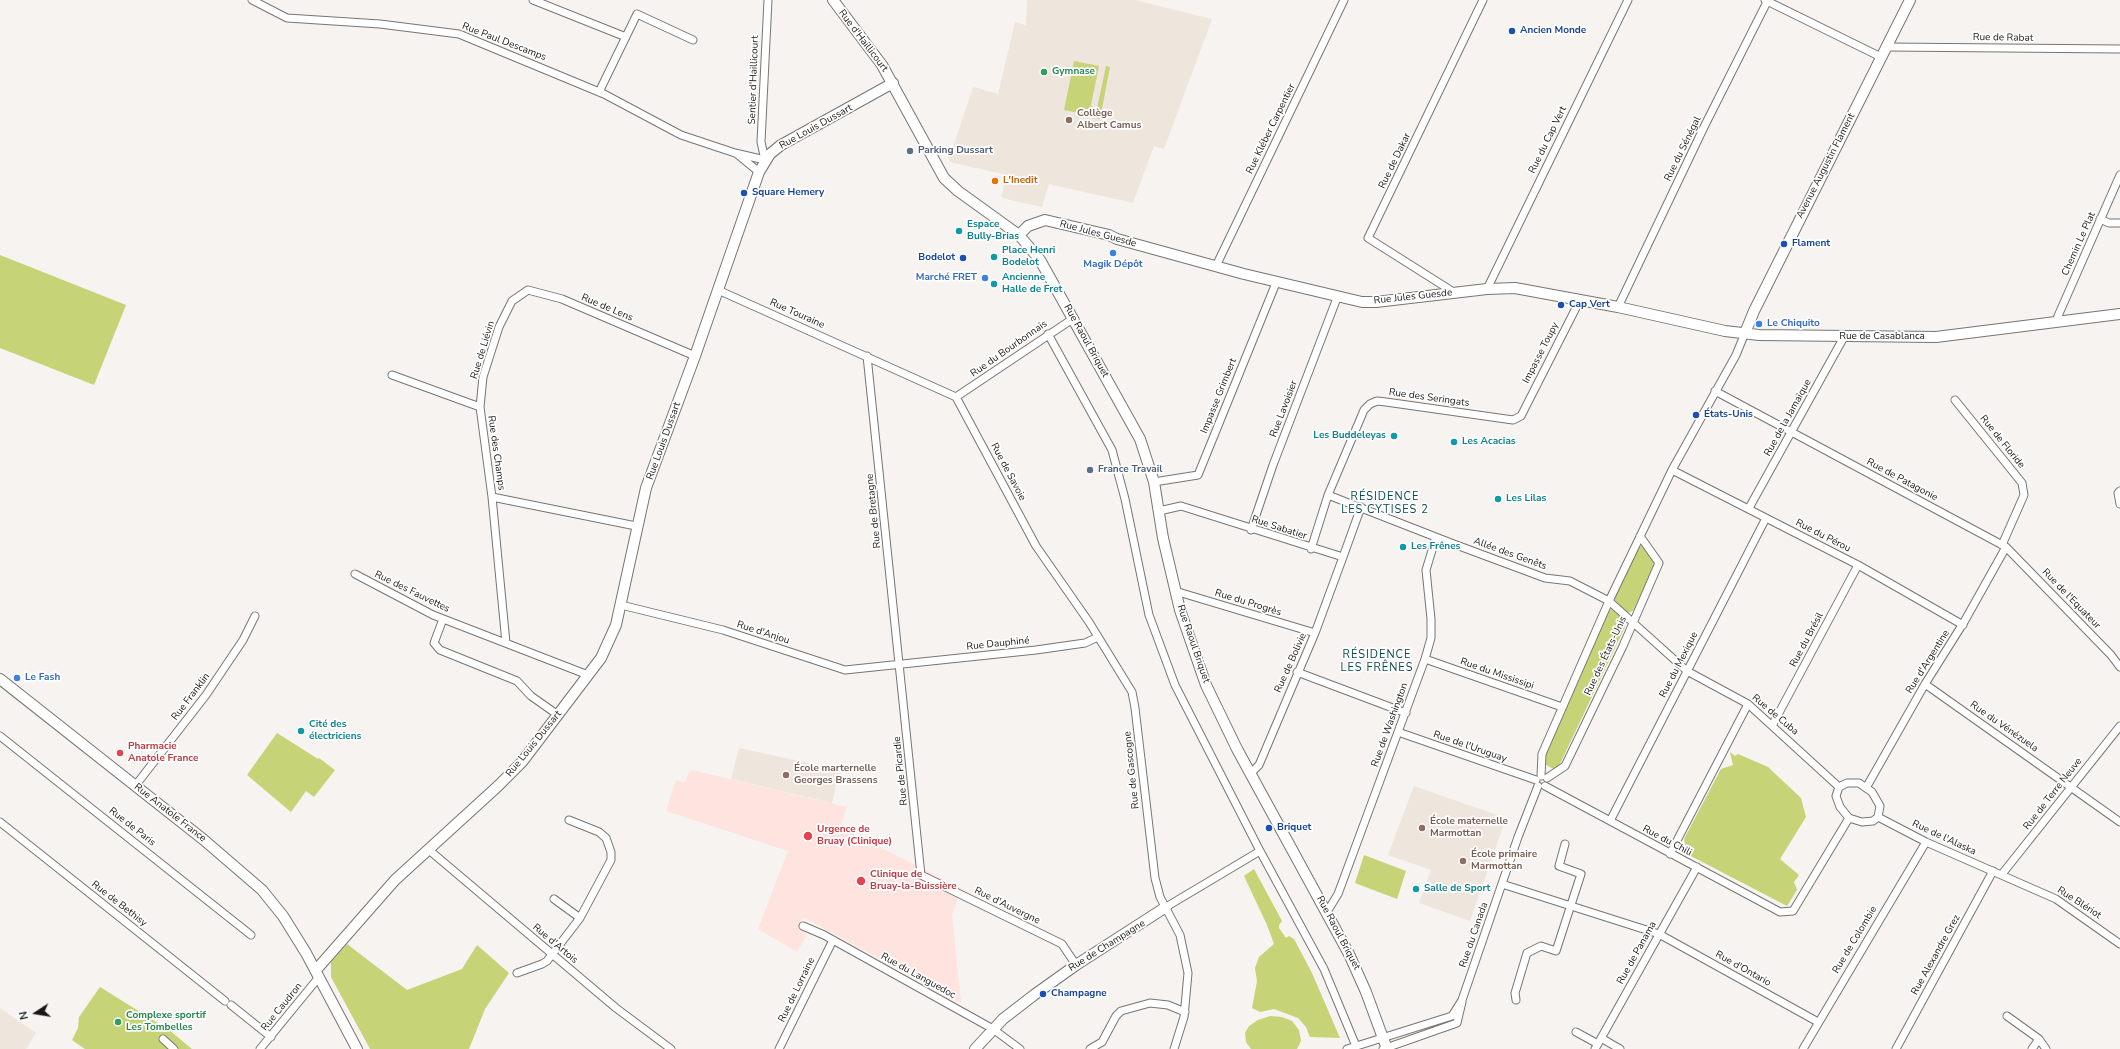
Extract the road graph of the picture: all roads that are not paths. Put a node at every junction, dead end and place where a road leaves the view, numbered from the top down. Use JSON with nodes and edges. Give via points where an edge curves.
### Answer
{"nodes":[{"id":1,"x":252,"y":0,"type":"edge"},
{"id":2,"x":533,"y":0,"type":"edge"},
{"id":3,"x":768,"y":0,"type":"edge"},
{"id":4,"x":833,"y":0,"type":"edge"},
{"id":5,"x":1344,"y":0,"type":"edge"},
{"id":6,"x":1483,"y":0,"type":"edge"},
{"id":7,"x":1628,"y":0,"type":"edge"},
{"id":8,"x":1767,"y":0,"type":"edge"},
{"id":9,"x":1910,"y":0,"type":"edge"},
{"id":10,"x":626,"y":37,"type":"junction"},
{"id":11,"x":694,"y":40,"type":"dead end"},
{"id":12,"x":1887,"y":47,"type":"junction"},
{"id":13,"x":2120,"y":49,"type":"edge"},
{"id":14,"x":1881,"y":58,"type":"junction"},
{"id":15,"x":893,"y":83,"type":"junction"},
{"id":16,"x":599,"y":92,"type":"junction"},
{"id":17,"x":736,"y":153,"type":"junction"},
{"id":18,"x":765,"y":160,"type":"junction"},
{"id":19,"x":759,"y":172,"type":"junction"},
{"id":20,"x":2120,"y":175,"type":"edge"},
{"id":21,"x":2100,"y":219,"type":"junction"},
{"id":22,"x":2120,"y":222,"type":"edge"},
{"id":23,"x":1019,"y":235,"type":"junction"},
{"id":24,"x":1216,"y":266,"type":"junction"},
{"id":25,"x":1276,"y":283,"type":"junction"},
{"id":26,"x":1487,"y":289,"type":"junction"},
{"id":27,"x":718,"y":290,"type":"junction"},
{"id":28,"x":1455,"y":293,"type":"junction"},
{"id":29,"x":1337,"y":298,"type":"junction"},
{"id":30,"x":1580,"y":300,"type":"junction"},
{"id":31,"x":512,"y":301,"type":"joint"},
{"id":32,"x":1618,"y":307,"type":"junction"},
{"id":33,"x":2120,"y":314,"type":"edge"},
{"id":34,"x":1074,"y":318,"type":"junction"},
{"id":35,"x":2057,"y":321,"type":"junction"},
{"id":36,"x":1745,"y":333,"type":"junction"},
{"id":37,"x":1048,"y":334,"type":"junction"},
{"id":38,"x":1844,"y":337,"type":"junction"},
{"id":39,"x":695,"y":356,"type":"junction"},
{"id":40,"x":868,"y":356,"type":"junction"},
{"id":41,"x":392,"y":375,"type":"dead end"},
{"id":42,"x":1715,"y":391,"type":"junction"},
{"id":43,"x":956,"y":397,"type":"junction"},
{"id":44,"x":1955,"y":400,"type":"dead end"},
{"id":45,"x":480,"y":407,"type":"junction"},
{"id":46,"x":1521,"y":416,"type":"joint"},
{"id":47,"x":1792,"y":432,"type":"junction"},
{"id":48,"x":1672,"y":470,"type":"junction"},
{"id":49,"x":1154,"y":482,"type":"junction"},
{"id":50,"x":2120,"y":491,"type":"edge"},
{"id":51,"x":1328,"y":495,"type":"junction"},
{"id":52,"x":492,"y":497,"type":"junction"},
{"id":53,"x":2120,"y":504,"type":"edge"},
{"id":54,"x":1361,"y":507,"type":"junction"},
{"id":55,"x":1749,"y":508,"type":"junction"},
{"id":56,"x":1159,"y":511,"type":"junction"},
{"id":57,"x":1766,"y":518,"type":"junction"},
{"id":58,"x":636,"y":526,"type":"junction"},
{"id":59,"x":1251,"y":530,"type":"junction"},
{"id":60,"x":1640,"y":536,"type":"junction"},
{"id":61,"x":1436,"y":537,"type":"junction"},
{"id":62,"x":2004,"y":546,"type":"junction"},
{"id":63,"x":1311,"y":549,"type":"junction"},
{"id":64,"x":1342,"y":557,"type":"junction"},
{"id":65,"x":1858,"y":565,"type":"junction"},
{"id":66,"x":355,"y":574,"type":"dead end"},
{"id":67,"x":1175,"y":591,"type":"junction"},
{"id":68,"x":1609,"y":601,"type":"junction"},
{"id":69,"x":621,"y":605,"type":"junction"},
{"id":70,"x":255,"y":616,"type":"dead end"},
{"id":71,"x":443,"y":619,"type":"junction"},
{"id":72,"x":1634,"y":621,"type":"junction"},
{"id":73,"x":1963,"y":625,"type":"junction"},
{"id":74,"x":1315,"y":633,"type":"junction"},
{"id":75,"x":1098,"y":637,"type":"junction"},
{"id":76,"x":506,"y":643,"type":"junction"},
{"id":77,"x":1425,"y":659,"type":"junction"},
{"id":78,"x":899,"y":664,"type":"junction"},
{"id":79,"x":2120,"y":667,"type":"edge"},
{"id":80,"x":1688,"y":671,"type":"junction"},
{"id":81,"x":1297,"y":672,"type":"junction"},
{"id":82,"x":588,"y":675,"type":"junction"},
{"id":83,"x":0,"y":679,"type":"edge"},
{"id":84,"x":1925,"y":684,"type":"junction"},
{"id":85,"x":1748,"y":704,"type":"junction"},
{"id":86,"x":1562,"y":707,"type":"junction"},
{"id":87,"x":1406,"y":713,"type":"junction"},
{"id":88,"x":558,"y":715,"type":"junction"},
{"id":89,"x":1773,"y":724,"type":"junction"},
{"id":90,"x":2120,"y":726,"type":"edge"},
{"id":91,"x":1398,"y":732,"type":"junction"},
{"id":92,"x":0,"y":736,"type":"edge"},
{"id":93,"x":1251,"y":773,"type":"junction"},
{"id":94,"x":1541,"y":781,"type":"junction"},
{"id":95,"x":135,"y":786,"type":"junction"},
{"id":96,"x":1839,"y":787,"type":"junction"},
{"id":97,"x":2071,"y":787,"type":"junction"},
{"id":98,"x":1866,"y":788,"type":"junction"},
{"id":99,"x":1878,"y":817,"type":"junction"},
{"id":100,"x":1849,"y":818,"type":"junction"},
{"id":101,"x":569,"y":820,"type":"dead end"},
{"id":102,"x":1610,"y":821,"type":"junction"},
{"id":103,"x":0,"y":822,"type":"edge"},
{"id":104,"x":2120,"y":822,"type":"edge"},
{"id":105,"x":1926,"y":842,"type":"junction"},
{"id":106,"x":1565,"y":844,"type":"dead end"},
{"id":107,"x":429,"y":850,"type":"junction"},
{"id":108,"x":1260,"y":851,"type":"junction"},
{"id":109,"x":1670,"y":854,"type":"junction"},
{"id":110,"x":1697,"y":868,"type":"junction"},
{"id":111,"x":1993,"y":871,"type":"junction"},
{"id":112,"x":2002,"y":874,"type":"junction"},
{"id":113,"x":922,"y":875,"type":"joint"},
{"id":114,"x":1502,"y":884,"type":"junction"},
{"id":115,"x":554,"y":900,"type":"dead end"},
{"id":116,"x":1571,"y":906,"type":"junction"},
{"id":117,"x":1166,"y":907,"type":"junction"},
{"id":118,"x":1327,"y":912,"type":"junction"},
{"id":119,"x":580,"y":918,"type":"junction"},
{"id":120,"x":804,"y":926,"type":"dead end"},
{"id":121,"x":1658,"y":934,"type":"junction"},
{"id":122,"x":251,"y":935,"type":"dead end"},
{"id":123,"x":833,"y":940,"type":"junction"},
{"id":124,"x":2120,"y":944,"type":"edge"},
{"id":125,"x":552,"y":954,"type":"junction"},
{"id":126,"x":1076,"y":965,"type":"junction"},
{"id":127,"x":318,"y":973,"type":"junction"},
{"id":128,"x":517,"y":973,"type":"dead end"},
{"id":129,"x":1516,"y":1000,"type":"dead end"},
{"id":130,"x":1185,"y":1012,"type":"junction"},
{"id":131,"x":2007,"y":1016,"type":"dead end"},
{"id":132,"x":1818,"y":1022,"type":"junction"},
{"id":133,"x":993,"y":1029,"type":"junction"},
{"id":134,"x":1576,"y":1032,"type":"dead end"},
{"id":135,"x":271,"y":1037,"type":"junction"},
{"id":136,"x":163,"y":1039,"type":"dead end"},
{"id":137,"x":2039,"y":1039,"type":"junction"},
{"id":138,"x":1598,"y":1044,"type":"edge"},
{"id":139,"x":1356,"y":1046,"type":"junction"},
{"id":140,"x":1385,"y":1046,"type":"edge"},
{"id":141,"x":174,"y":1049,"type":"edge"},
{"id":142,"x":260,"y":1049,"type":"edge"},
{"id":143,"x":357,"y":1049,"type":"edge"},
{"id":144,"x":672,"y":1049,"type":"edge"},
{"id":145,"x":779,"y":1049,"type":"edge"},
{"id":146,"x":975,"y":1049,"type":"edge"},
{"id":147,"x":1020,"y":1049,"type":"edge"},
{"id":148,"x":1090,"y":1049,"type":"edge"},
{"id":149,"x":1174,"y":1049,"type":"edge"},
{"id":150,"x":1347,"y":1049,"type":"edge"},
{"id":151,"x":1620,"y":1049,"type":"edge"},
{"id":152,"x":1803,"y":1049,"type":"edge"},
{"id":153,"x":1896,"y":1049,"type":"edge"},
{"id":154,"x":2032,"y":1049,"type":"edge"},
{"id":155,"x":2046,"y":1049,"type":"edge"}],
"edges":[{"from":1,"to":16,"type":"street","name":"Rue Paul Descamps","via":[[288,18],[380,24],[459,34]]},
{"from":2,"to":10,"type":"street"},
{"from":3,"to":18,"type":"street","name":"Sentier d'Haillicourt","via":[[762,142]]},
{"from":4,"to":15,"type":"street","name":"Rue d'Haillicourt","via":[[874,52]]},
{"from":5,"to":24,"type":"street","name":"Rue Kléber Carpentier"},
{"from":6,"to":28,"type":"street","name":"Rue de Dakar","via":[[1368,238]]},
{"from":7,"to":26,"type":"street","name":"Rue du Cap Vert"},
{"from":8,"to":14,"type":"street"},
{"from":8,"to":32,"type":"street","name":"Rue du Sénégal"},
{"from":9,"to":12,"type":"street","name":"Avenue Augustin Flament"},
{"from":10,"to":11,"type":"street","via":[[637,14]]},
{"from":10,"to":16,"type":"street"},
{"from":12,"to":13,"type":"street","name":"Rue de Rabat"},
{"from":12,"to":14,"type":"street","name":"Avenue Augustin Flament"},
{"from":14,"to":36,"type":"street","name":"Avenue Augustin Flament"},
{"from":15,"to":18,"type":"street","name":"Rue Louis Dussart","via":[[781,145]]},
{"from":15,"to":23,"type":"street","via":[[944,178]]},
{"from":16,"to":17,"type":"street","name":"Rue Paul Descamps","via":[[681,135]]},
{"from":17,"to":18,"type":"street","name":"Rue Paul Descamps"},
{"from":17,"to":19,"type":"street","name":"Rue Paul Descamps"},
{"from":18,"to":19,"type":"street","name":"Rue Louis Dussart"},
{"from":19,"to":27,"type":"street","name":"Rue Louis Dussart"},
{"from":20,"to":21,"type":"street","name":"Chemin Le Plat"},
{"from":21,"to":22,"type":"street","via":[[2109,223]]},
{"from":21,"to":35,"type":"street","name":"Chemin Le Plat"},
{"from":23,"to":24,"type":"street","name":"Rue Jules Guesde","via":[[1028,226],[1045,220],[1109,235]]},
{"from":23,"to":34,"type":"street","name":"Rue Raoul Briquet","via":[[1040,260]]},
{"from":24,"to":25,"type":"street","name":"Rue Jules Guesde"},
{"from":25,"to":29,"type":"street","name":"Rue Jules Guesde"},
{"from":25,"to":49,"type":"street","name":"Impasse Grimbert","via":[[1198,475]]},
{"from":26,"to":28,"type":"street","name":"Rue Jules Guesde"},
{"from":26,"to":30,"type":"street","name":"Rue Jules Guesde","via":[[1523,289]]},
{"from":27,"to":39,"type":"street","name":"Rue Louis Dussart"},
{"from":27,"to":40,"type":"street","name":"Rue Touraine"},
{"from":28,"to":29,"type":"street","name":"Rue Jules Guesde","via":[[1376,302]]},
{"from":29,"to":59,"type":"street","name":"Rue Lavoisier"},
{"from":30,"to":32,"type":"street","name":"Rue Jules Guesde"},
{"from":30,"to":46,"type":"street","name":"Impasse Toupy"},
{"from":31,"to":39,"type":"street","name":"Rue de Lens","via":[[528,290],[538,291]]},
{"from":31,"to":45,"type":"street","name":"Rue de Liévin","via":[[499,327],[484,376]]},
{"from":32,"to":36,"type":"street","name":"Rue Jules Guesde","via":[[1725,331]]},
{"from":33,"to":35,"type":"street","name":"Rue de Casablanca"},
{"from":34,"to":37,"type":"street","name":"Rue du Bourbonnais"},
{"from":34,"to":49,"type":"street","name":"Rue Raoul Briquet","via":[[1140,439]]},
{"from":35,"to":38,"type":"street","name":"Rue de Casablanca","via":[[1936,337]]},
{"from":36,"to":38,"type":"street","name":"Rue de Casablanca"},
{"from":36,"to":42,"type":"street","name":"Rue des États-Unis","via":[[1736,355]]},
{"from":37,"to":43,"type":"street","name":"Rue du Bourbonnais"},
{"from":37,"to":108,"type":"street","via":[[1112,450],[1149,615],[1175,685]]},
{"from":38,"to":47,"type":"street","name":"Rue de la Jamaïque"},
{"from":39,"to":58,"type":"street","name":"Rue Louis Dussart","via":[[646,488]]},
{"from":40,"to":43,"type":"street"},
{"from":40,"to":78,"type":"street","name":"Rue de Bretagne"},
{"from":41,"to":45,"type":"street","name":"Rue des Champs"},
{"from":42,"to":47,"type":"street","name":"Rue de Patagonie"},
{"from":42,"to":48,"type":"street","name":"Rue des États-Unis"},
{"from":43,"to":75,"type":"street","name":"Rue de Savoie","via":[[1036,546]]},
{"from":44,"to":62,"type":"street","name":"Rue de Floride","via":[[2022,483],[2024,496]]},
{"from":45,"to":52,"type":"street","name":"Rue des Champs"},
{"from":46,"to":51,"type":"street","name":"Rue des Seringats","via":[[1513,420],[1377,401],[1364,410]]},
{"from":47,"to":55,"type":"street","name":"Rue de la Jamaïque"},
{"from":47,"to":62,"type":"street","name":"Rue de Patagonie"},
{"from":48,"to":55,"type":"street","name":"Rue du Pérou"},
{"from":48,"to":60,"type":"street","name":"Rue des États-Unis"},
{"from":49,"to":56,"type":"street","name":"Rue Raoul Briquet"},
{"from":50,"to":53,"type":"street"},
{"from":51,"to":54,"type":"street","name":"Allée des Genêts"},
{"from":51,"to":63,"type":"street","name":"Rue des Seringats"},
{"from":52,"to":58,"type":"street","name":"Rue des Champs"},
{"from":52,"to":76,"type":"street"},
{"from":54,"to":61,"type":"street","name":"Allée des Genêts"},
{"from":54,"to":64,"type":"street"},
{"from":55,"to":57,"type":"street","name":"Rue du Pérou"},
{"from":56,"to":59,"type":"street","name":"Rue Sabatier","via":[[1181,506]]},
{"from":56,"to":67,"type":"street","name":"Rue Raoul Briquet"},
{"from":57,"to":65,"type":"street","name":"Rue du Pérou"},
{"from":57,"to":80,"type":"street","name":"Rue du Mexique"},
{"from":58,"to":69,"type":"street","name":"Rue Louis Dussart"},
{"from":59,"to":63,"type":"street","name":"Rue Sabatier"},
{"from":60,"to":68,"type":"street","name":"Rue des États-Unis"},
{"from":60,"to":72,"type":"street","name":"Rue des États-Unis","via":[[1659,563]]},
{"from":61,"to":68,"type":"street","name":"Allée des Genêts","via":[[1545,578],[1570,581]]},
{"from":61,"to":77,"type":"street","name":"Rue de Washington","via":[[1426,570],[1431,638]]},
{"from":62,"to":73,"type":"street","name":"Rue d'Argentine"},
{"from":62,"to":79,"type":"street","name":"Rue de l'Equateur"},
{"from":63,"to":64,"type":"street","name":"Rue Sabatier"},
{"from":64,"to":74,"type":"street","name":"Rue de Bolivie"},
{"from":65,"to":73,"type":"street","name":"Rue du Pérou"},
{"from":65,"to":89,"type":"street","name":"Rue du Brésil"},
{"from":66,"to":71,"type":"street","name":"Rue des Fauvettes"},
{"from":67,"to":74,"type":"street","name":"Rue du Progrès"},
{"from":67,"to":93,"type":"street","name":"Rue Raoul Briquet","via":[[1185,629],[1206,685]]},
{"from":68,"to":72,"type":"street","name":"Allée des Genêts"},
{"from":68,"to":86,"type":"street","name":"Rue des États-Unis"},
{"from":69,"to":78,"type":"street","name":"Rue d'Anjou","via":[[723,630],[838,669]]},
{"from":69,"to":82,"type":"street","name":"Rue Louis Dussart","via":[[609,642]]},
{"from":70,"to":95,"type":"street","name":"Rue Franklin","via":[[243,640],[206,696]]},
{"from":71,"to":76,"type":"street","name":"Rue des Fauvettes"},
{"from":71,"to":88,"type":"street","via":[[434,643],[440,650],[517,681],[531,696]]},
{"from":72,"to":80,"type":"street","name":"Allée des Genêts"},
{"from":72,"to":94,"type":"street","name":"Rue des États-Unis","via":[[1565,766]]},
{"from":73,"to":84,"type":"street","name":"Rue d'Argentine"},
{"from":74,"to":81,"type":"street","name":"Rue de Bolivie"},
{"from":75,"to":78,"type":"street","name":"Rue Dauphiné","via":[[1085,643],[1064,646]]},
{"from":75,"to":117,"type":"street","name":"Rue de Gascogne","via":[[1132,692],[1136,708],[1154,878]]},
{"from":76,"to":82,"type":"street","name":"Rue des Fauvettes"},
{"from":77,"to":86,"type":"street","name":"Rue du Mississipi"},
{"from":77,"to":87,"type":"street","name":"Rue de Washington"},
{"from":78,"to":113,"type":"street","name":"Rue de Picardie"},
{"from":80,"to":85,"type":"street","name":"Rue de Cuba"},
{"from":80,"to":102,"type":"street","name":"Rue du Mexique"},
{"from":81,"to":87,"type":"street"},
{"from":81,"to":93,"type":"street","name":"Rue de Bolivie","via":[[1259,765]]},
{"from":82,"to":88,"type":"street","name":"Rue Louis Dussart"},
{"from":83,"to":95,"type":"street","name":"Rue Anatole France"},
{"from":84,"to":97,"type":"street","name":"Rue du Vénézuela"},
{"from":84,"to":98,"type":"street","name":"Rue d'Argentine"},
{"from":85,"to":89,"type":"street","name":"Rue de Cuba"},
{"from":85,"to":109,"type":"street"},
{"from":86,"to":94,"type":"street","name":"Rue des États-Unis","via":[[1542,754]]},
{"from":87,"to":91,"type":"street","name":"Rue de Washington"},
{"from":88,"to":107,"type":"street","name":"Rue Louis Dussart","via":[[508,777]]},
{"from":89,"to":96,"type":"street","name":"Rue de Cuba"},
{"from":90,"to":97,"type":"street","name":"Rue de Terre Neuve"},
{"from":91,"to":94,"type":"street","name":"Rue de l'Uruguay"},
{"from":91,"to":118,"type":"street","name":"Rue de Washington","via":[[1338,894]]},
{"from":92,"to":122,"type":"street","name":"Rue de Paris"},
{"from":93,"to":118,"type":"street","name":"Rue Raoul Briquet"},
{"from":94,"to":102,"type":"street","name":"Rue du Chili"},
{"from":94,"to":114,"type":"street","name":"Rue du Canada"},
{"from":95,"to":127,"type":"street","name":"Rue Anatole France","via":[[262,890],[283,916]]},
{"from":96,"to":98,"type":"street","via":[[1847,783],[1859,783]]},
{"from":96,"to":100,"type":"street","via":[[1836,796],[1840,808]]},
{"from":97,"to":104,"type":"street","name":"Rue du Vénézuela"},
{"from":97,"to":112,"type":"street","name":"Rue de Terre Neuve"},
{"from":98,"to":99,"type":"street","via":[[1872,792],[1880,806]]},
{"from":99,"to":100,"type":"street","via":[[1873,821],[1862,822]]},
{"from":99,"to":105,"type":"street","name":"Rue de l'Alaska"},
{"from":100,"to":110,"type":"street","name":"Rue du Chili","via":[[1793,911],[1780,912]]},
{"from":101,"to":119,"type":"street","via":[[599,832],[606,838],[611,852],[611,860]]},
{"from":102,"to":109,"type":"street","name":"Rue du Chili"},
{"from":103,"to":135,"type":"street","name":"Rue de Bethisy"},
{"from":105,"to":111,"type":"street","name":"Rue de l'Alaska"},
{"from":105,"to":132,"type":"street","name":"Rue de Colombie"},
{"from":106,"to":116,"type":"street","via":[[1559,866],[1581,874]]},
{"from":107,"to":125,"type":"street","name":"Rue d'Artois"},
{"from":107,"to":127,"type":"street","name":"Rue Louis Dussart","via":[[395,880]]},
{"from":108,"to":117,"type":"street","name":"Rue de Champagne"},
{"from":108,"to":139,"type":"street","via":[[1324,969]]},
{"from":109,"to":110,"type":"street","name":"Rue du Chili"},
{"from":110,"to":121,"type":"street","name":"Rue de Panama"},
{"from":111,"to":112,"type":"street","name":"Rue de l'Alaska"},
{"from":111,"to":153,"type":"street","name":"Rue Alexandre Grez"},
{"from":112,"to":124,"type":"street","name":"Rue Blériot","via":[[2056,899]]},
{"from":113,"to":126,"type":"street","name":"Rue d'Auvergne","via":[[1062,944]]},
{"from":114,"to":116,"type":"street","name":"Rue d'Ontario"},
{"from":114,"to":140,"type":"street","name":"Rue du Canada","via":[[1462,1000],[1452,1016]]},
{"from":115,"to":119,"type":"street"},
{"from":116,"to":121,"type":"street","name":"Rue d'Ontario"},
{"from":116,"to":129,"type":"street","via":[[1556,950],[1541,946],[1527,953],[1515,993]]},
{"from":117,"to":126,"type":"street","name":"Rue de Champagne"},
{"from":117,"to":130,"type":"street","name":"Rue de Gascogne","via":[[1177,927],[1185,952],[1188,974]]},
{"from":118,"to":140,"type":"street","name":"Rue Raoul Briquet","via":[[1358,973]]},
{"from":119,"to":125,"type":"street"},
{"from":120,"to":123,"type":"street","name":"Rue du Languedoc"},
{"from":121,"to":132,"type":"street","name":"Rue d'Ontario"},
{"from":121,"to":138,"type":"street","name":"Rue de Panama"},
{"from":123,"to":133,"type":"street","name":"Rue du Languedoc"},
{"from":123,"to":145,"type":"street","name":"Rue de Lorraine"},
{"from":125,"to":128,"type":"street","via":[[542,964]]},
{"from":125,"to":144,"type":"street","name":"Rue d'Artois","via":[[616,1008]]},
{"from":126,"to":133,"type":"street","name":"Rue de Champagne"},
{"from":127,"to":135,"type":"street","name":"Rue Caudron"},
{"from":127,"to":143,"type":"street","name":"Rue Anatole France"},
{"from":130,"to":148,"type":"street","via":[[1168,1005],[1150,1003],[1118,1013],[1104,1039]]},
{"from":130,"to":149,"type":"street","name":"Rue de Gascogne"},
{"from":131,"to":137,"type":"street"},
{"from":132,"to":152,"type":"street","name":"Rue de Colombie"},
{"from":133,"to":146,"type":"street","name":"Rue de Champagne"},
{"from":133,"to":147,"type":"street","name":"Rue du Languedoc"},
{"from":134,"to":138,"type":"street"},
{"from":135,"to":142,"type":"street","name":"Rue Caudron"},
{"from":136,"to":141,"type":"street"},
{"from":137,"to":154,"type":"street"},
{"from":137,"to":155,"type":"street"},
{"from":138,"to":151,"type":"street"},
{"from":139,"to":140,"type":"street","name":"Rue du Canada"},
{"from":139,"to":150,"type":"street","name":"Rue du Canada"}]}
